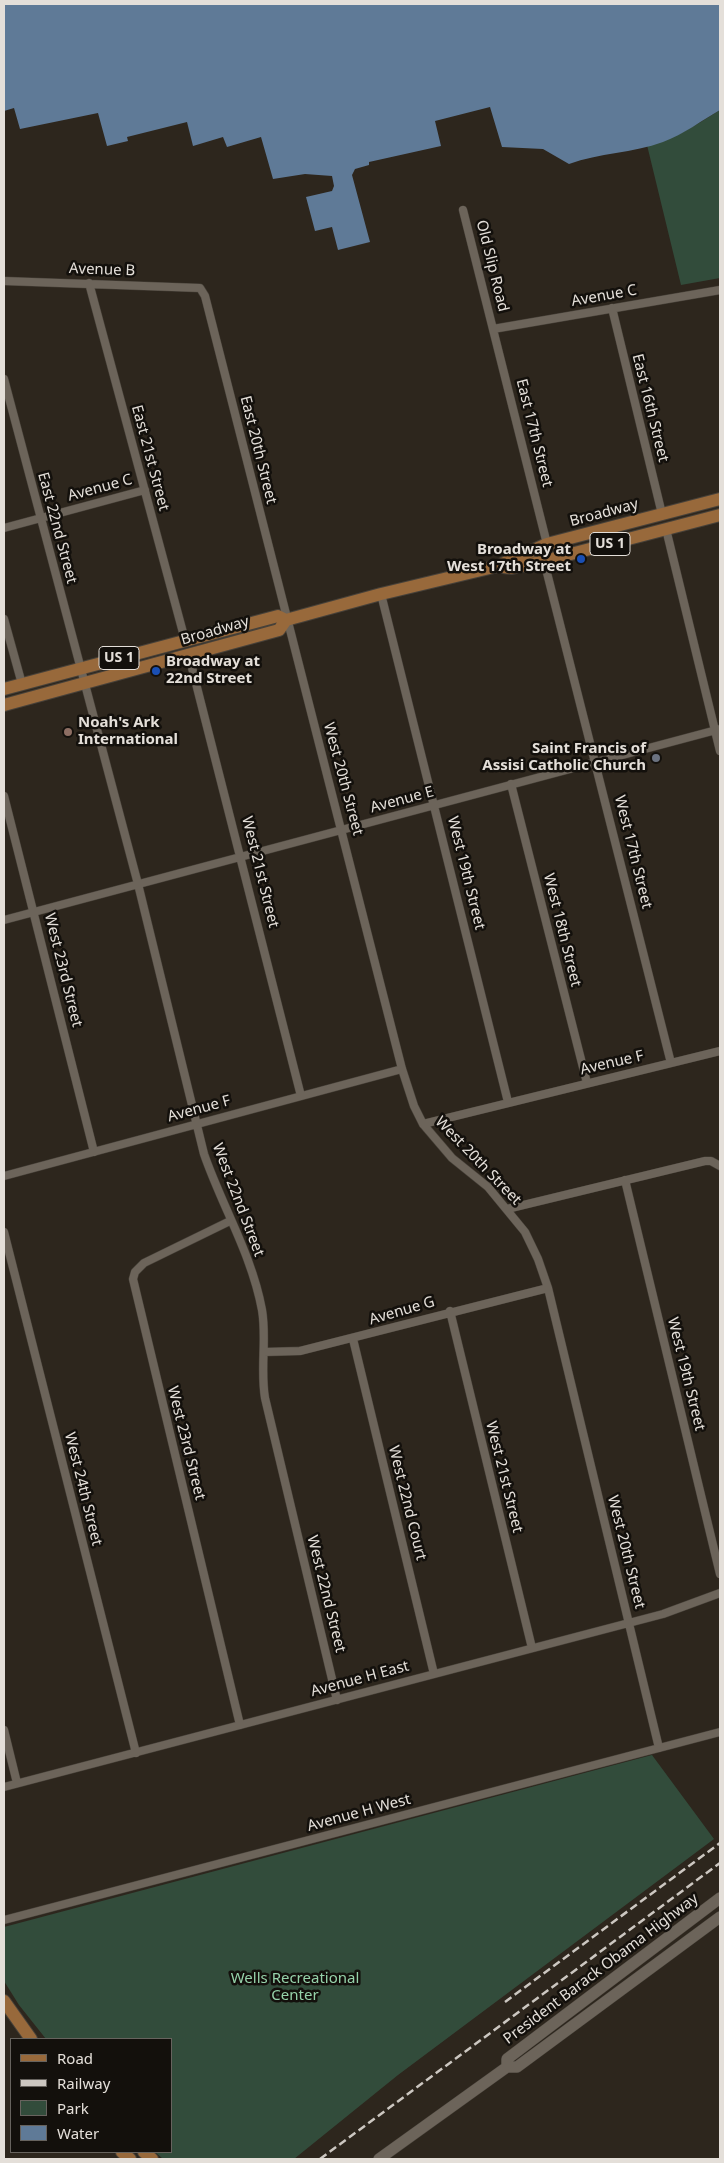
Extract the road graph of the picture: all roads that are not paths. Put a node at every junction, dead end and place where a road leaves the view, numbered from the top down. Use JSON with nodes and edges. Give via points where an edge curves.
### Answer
{"nodes":[{"id":1,"x":463,"y":210,"type":"dead end"},
{"id":2,"x":4,"y":281,"type":"edge"},
{"id":3,"x":89,"y":283,"type":"junction"},
{"id":4,"x":200,"y":288,"type":"joint"},
{"id":5,"x":720,"y":290,"type":"edge"},
{"id":6,"x":612,"y":308,"type":"junction"},
{"id":7,"x":494,"y":329,"type":"junction"},
{"id":8,"x":4,"y":379,"type":"edge"},
{"id":9,"x":144,"y":490,"type":"junction"},
{"id":10,"x":720,"y":499,"type":"edge"},
{"id":11,"x":662,"y":514,"type":"junction"},
{"id":12,"x":720,"y":515,"type":"edge"},
{"id":13,"x":40,"y":518,"type":"junction"},
{"id":14,"x":4,"y":528,"type":"edge"},
{"id":15,"x":666,"y":529,"type":"junction"},
{"id":16,"x":547,"y":544,"type":"junction"},
{"id":17,"x":544,"y":562,"type":"junction"},
{"id":18,"x":498,"y":566,"type":"junction"},
{"id":19,"x":381,"y":594,"type":"junction"},
{"id":20,"x":4,"y":619,"type":"edge"},
{"id":21,"x":286,"y":620,"type":"junction"},
{"id":22,"x":185,"y":640,"type":"junction"},
{"id":23,"x":189,"y":656,"type":"junction"},
{"id":24,"x":80,"y":668,"type":"junction"},
{"id":25,"x":22,"y":684,"type":"junction"},
{"id":26,"x":84,"y":684,"type":"junction"},
{"id":27,"x":4,"y":689,"type":"edge"},
{"id":28,"x":4,"y":705,"type":"edge"},
{"id":29,"x":718,"y":730,"type":"edge"},
{"id":30,"x":720,"y":751,"type":"edge"},
{"id":31,"x":596,"y":762,"type":"junction"},
{"id":32,"x":511,"y":784,"type":"junction"},
{"id":33,"x":4,"y":796,"type":"edge"},
{"id":34,"x":435,"y":805,"type":"junction"},
{"id":35,"x":342,"y":830,"type":"junction"},
{"id":36,"x":242,"y":856,"type":"junction"},
{"id":37,"x":138,"y":884,"type":"junction"},
{"id":38,"x":34,"y":912,"type":"junction"},
{"id":39,"x":4,"y":920,"type":"edge"},
{"id":40,"x":720,"y":1051,"type":"edge"},
{"id":41,"x":671,"y":1063,"type":"junction"},
{"id":42,"x":402,"y":1069,"type":"junction"},
{"id":43,"x":587,"y":1083,"type":"junction"},
{"id":44,"x":301,"y":1096,"type":"junction"},
{"id":45,"x":508,"y":1102,"type":"junction"},
{"id":46,"x":196,"y":1124,"type":"junction"},
{"id":47,"x":423,"y":1124,"type":"junction"},
{"id":48,"x":94,"y":1152,"type":"junction"},
{"id":49,"x":719,"y":1164,"type":"edge"},
{"id":50,"x":4,"y":1176,"type":"edge"},
{"id":51,"x":625,"y":1180,"type":"junction"},
{"id":52,"x":507,"y":1209,"type":"junction"},
{"id":53,"x":230,"y":1221,"type":"junction"},
{"id":54,"x":4,"y":1232,"type":"edge"},
{"id":55,"x":548,"y":1288,"type":"junction"},
{"id":56,"x":450,"y":1311,"type":"junction"},
{"id":57,"x":353,"y":1339,"type":"junction"},
{"id":58,"x":264,"y":1352,"type":"junction"},
{"id":59,"x":720,"y":1574,"type":"edge"},
{"id":60,"x":720,"y":1593,"type":"edge"},
{"id":61,"x":629,"y":1623,"type":"junction"},
{"id":62,"x":532,"y":1648,"type":"junction"},
{"id":63,"x":434,"y":1674,"type":"junction"},
{"id":64,"x":337,"y":1700,"type":"junction"},
{"id":65,"x":240,"y":1725,"type":"junction"},
{"id":66,"x":4,"y":1730,"type":"edge"},
{"id":67,"x":720,"y":1732,"type":"edge"},
{"id":68,"x":659,"y":1748,"type":"junction"},
{"id":69,"x":136,"y":1753,"type":"junction"},
{"id":70,"x":17,"y":1783,"type":"junction"},
{"id":71,"x":4,"y":1787,"type":"edge"},
{"id":72,"x":720,"y":1898,"type":"edge"},
{"id":73,"x":720,"y":1916,"type":"edge"},
{"id":74,"x":4,"y":1920,"type":"edge"},
{"id":75,"x":4,"y":2001,"type":"edge"},
{"id":76,"x":30,"y":2038,"type":"edge"},
{"id":77,"x":507,"y":2067,"type":"junction"},
{"id":78,"x":378,"y":2159,"type":"edge"}],
"edges":[{"from":1,"to":7,"type":"street","name":"Old Slip Road"},
{"from":2,"to":3,"type":"street","name":"Avenue B"},
{"from":3,"to":4,"type":"street","name":"Avenue B"},
{"from":3,"to":9,"type":"street","name":"East 21st Street"},
{"from":4,"to":21,"type":"street","name":"East 20th Street","via":[[205,296]]},
{"from":5,"to":6,"type":"street","name":"Avenue C"},
{"from":6,"to":7,"type":"street","name":"Avenue C"},
{"from":6,"to":11,"type":"street","name":"East 16th Street"},
{"from":7,"to":16,"type":"street","name":"East 17th Street"},
{"from":8,"to":13,"type":"street","name":"East 22nd Street"},
{"from":9,"to":13,"type":"street","name":"Avenue C"},
{"from":9,"to":22,"type":"street","name":"East 21st Street"},
{"from":10,"to":11,"type":"main road","name":"Broadway","number":"US 1"},
{"from":11,"to":16,"type":"main road","name":"Broadway","number":"US 1"},
{"from":12,"to":15,"type":"main road","name":"Broadway","number":"US 1"},
{"from":13,"to":14,"type":"street","name":"Avenue C"},
{"from":13,"to":24,"type":"street","name":"East 22nd Street"},
{"from":15,"to":17,"type":"main road","name":"Broadway","number":"US 1"},
{"from":15,"to":29,"type":"street"},
{"from":16,"to":18,"type":"main road","name":"Broadway","number":"US 1"},
{"from":17,"to":18,"type":"main road","name":"Broadway","number":"US 1","via":[[512,568]]},
{"from":17,"to":31,"type":"street","name":"West 17th Street"},
{"from":18,"to":19,"type":"main road","name":"Broadway","number":"US 1"},
{"from":19,"to":21,"type":"main road","name":"Broadway","number":"US 1"},
{"from":19,"to":34,"type":"street","name":"West 19th Street"},
{"from":20,"to":25,"type":"street"},
{"from":21,"to":22,"type":"main road","name":"Broadway","number":"US 1","via":[[278,616]]},
{"from":21,"to":23,"type":"main road","name":"Broadway","number":"US 1","via":[[279,630]]},
{"from":21,"to":35,"type":"street","name":"West 20th Street"},
{"from":22,"to":24,"type":"main road","name":"Broadway","number":"US 1"},
{"from":23,"to":26,"type":"main road","name":"Broadway","number":"US 1"},
{"from":23,"to":36,"type":"street","name":"West 21st Street"},
{"from":24,"to":25,"type":"main road","name":"Broadway","number":"US 1"},
{"from":24,"to":26,"type":"street","name":"East 22nd Street"},
{"from":25,"to":27,"type":"main road","name":"Broadway","number":"US 1"},
{"from":26,"to":28,"type":"main road","name":"Broadway","number":"US 1"},
{"from":26,"to":37,"type":"street","name":"West 22nd Street"},
{"from":29,"to":30,"type":"street"},
{"from":29,"to":31,"type":"street","name":"Avenue E"},
{"from":31,"to":32,"type":"street","name":"Avenue E"},
{"from":31,"to":41,"type":"street","name":"West 17th Street"},
{"from":32,"to":34,"type":"street","name":"Avenue E"},
{"from":32,"to":43,"type":"street","name":"West 18th Street"},
{"from":33,"to":38,"type":"street","name":"West 23rd Street"},
{"from":34,"to":35,"type":"street","name":"Avenue E"},
{"from":34,"to":45,"type":"street","name":"West 19th Street"},
{"from":35,"to":36,"type":"street","name":"Avenue E"},
{"from":35,"to":42,"type":"street","name":"West 20th Street"},
{"from":36,"to":37,"type":"street","name":"Avenue E"},
{"from":36,"to":44,"type":"street","name":"West 21st Street"},
{"from":37,"to":38,"type":"street","name":"Avenue E"},
{"from":37,"to":46,"type":"street","name":"West 22nd Street"},
{"from":38,"to":39,"type":"street","name":"Avenue E"},
{"from":38,"to":48,"type":"street","name":"West 23rd Street"},
{"from":40,"to":41,"type":"street","name":"Avenue F"},
{"from":41,"to":43,"type":"street","name":"Avenue F"},
{"from":42,"to":44,"type":"street","name":"Avenue F"},
{"from":42,"to":47,"type":"street","name":"West 20th Street"},
{"from":43,"to":45,"type":"street","name":"Avenue F"},
{"from":44,"to":46,"type":"street","name":"Avenue F"},
{"from":45,"to":47,"type":"street","name":"Avenue F"},
{"from":46,"to":48,"type":"street","name":"Avenue F"},
{"from":46,"to":53,"type":"street","name":"West 22nd Street"},
{"from":47,"to":52,"type":"street","name":"West 20th Street","via":[[438,1144],[488,1187]]},
{"from":48,"to":50,"type":"street","name":"Avenue F"},
{"from":49,"to":51,"type":"street","via":[[705,1161]]},
{"from":51,"to":52,"type":"street"},
{"from":51,"to":59,"type":"street","name":"West 19th Street"},
{"from":52,"to":55,"type":"street","name":"West 20th Street","via":[[532,1245]]},
{"from":53,"to":58,"type":"street","name":"West 22nd Street","via":[[262,1307]]},
{"from":53,"to":65,"type":"street","name":"West 23rd Street","via":[[144,1263],[133,1279]]},
{"from":54,"to":69,"type":"street","name":"West 24th Street"},
{"from":55,"to":56,"type":"street","name":"Avenue G"},
{"from":55,"to":61,"type":"street","name":"West 20th Street"},
{"from":56,"to":57,"type":"street","name":"Avenue G"},
{"from":56,"to":62,"type":"street","name":"West 21st Street"},
{"from":57,"to":58,"type":"street","name":"Avenue G","via":[[300,1351]]},
{"from":57,"to":63,"type":"street","name":"West 22nd Court"},
{"from":58,"to":64,"type":"street","name":"West 22nd Street","via":[[265,1398]]},
{"from":60,"to":61,"type":"street","name":"Avenue H East"},
{"from":61,"to":62,"type":"street","name":"Avenue H East"},
{"from":61,"to":68,"type":"street","name":"West 20th Street"},
{"from":62,"to":63,"type":"street","name":"Avenue H East"},
{"from":63,"to":64,"type":"street","name":"Avenue H East"},
{"from":64,"to":65,"type":"street","name":"Avenue H East"},
{"from":65,"to":69,"type":"street","name":"Avenue H East"},
{"from":66,"to":70,"type":"street"},
{"from":67,"to":68,"type":"street","name":"Avenue H West"},
{"from":68,"to":74,"type":"street","name":"Avenue H West"},
{"from":69,"to":70,"type":"street","name":"Avenue H East"},
{"from":70,"to":71,"type":"street","name":"Avenue H East"},
{"from":72,"to":77,"type":"main road","name":"President Barack Obama Highway","via":[[507,2059]]},
{"from":73,"to":77,"type":"main road","name":"President Barack Obama Highway","via":[[517,2067]]},
{"from":75,"to":76,"type":"main road"},
{"from":77,"to":78,"type":"main road","name":"President Barack Obama Highway"}]}
